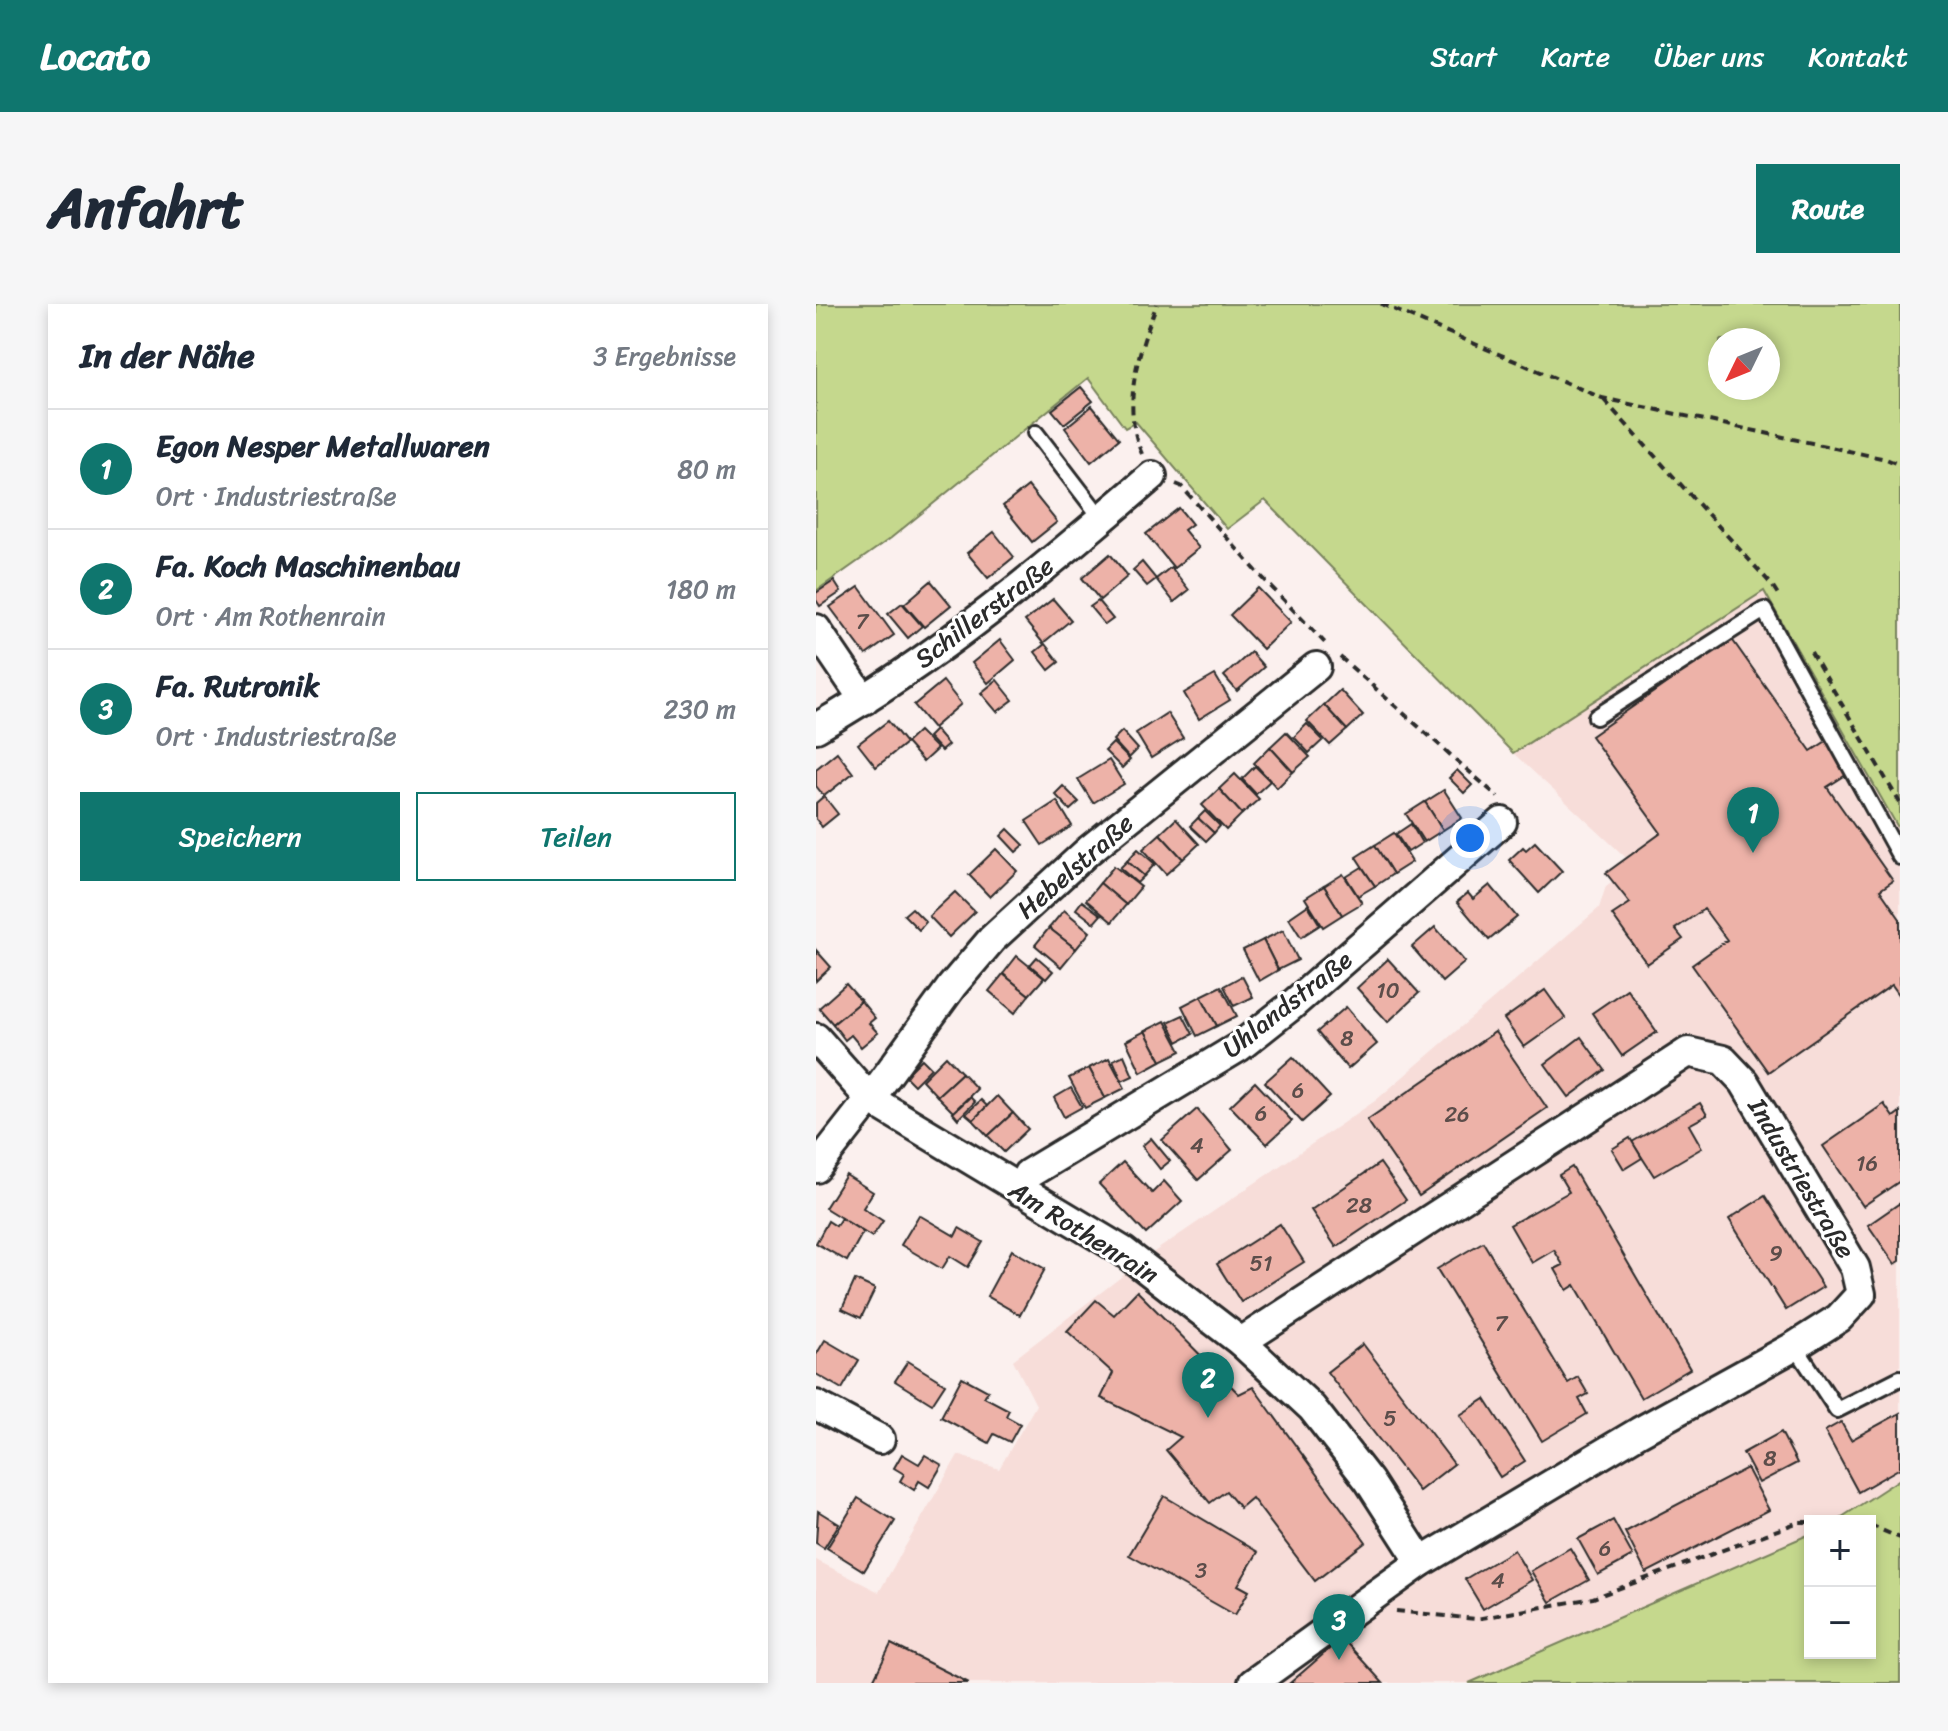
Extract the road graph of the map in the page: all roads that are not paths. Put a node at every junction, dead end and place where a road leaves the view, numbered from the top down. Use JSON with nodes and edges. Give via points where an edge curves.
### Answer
{"nodes":[{"id":1,"x":1036,"y":433,"type":"dead end"},
{"id":2,"x":1152,"y":476,"type":"road end"},
{"id":3,"x":1102,"y":519,"type":"junction"},
{"id":4,"x":816,"y":629,"type":"edge"},
{"id":5,"x":1316,"y":667,"type":"dead end"},
{"id":6,"x":864,"y":700,"type":"junction"},
{"id":7,"x":1596,"y":717,"type":"dead end"},
{"id":8,"x":816,"y":728,"type":"edge"},
{"id":9,"x":1502,"y":822,"type":"road end"},
{"id":10,"x":1900,"y":857,"type":"edge"},
{"id":11,"x":816,"y":1038,"type":"edge"},
{"id":12,"x":870,"y":1099,"type":"junction"},
{"id":13,"x":816,"y":1168,"type":"edge"},
{"id":14,"x":1020,"y":1191,"type":"junction"},
{"id":15,"x":1241,"y":1342,"type":"junction"},
{"id":16,"x":1795,"y":1346,"type":"junction"},
{"id":17,"x":1900,"y":1378,"type":"edge"},
{"id":18,"x":816,"y":1405,"type":"edge"},
{"id":19,"x":880,"y":1439,"type":"dead end"},
{"id":20,"x":1421,"y":1562,"type":"junction"},
{"id":21,"x":1253,"y":1683,"type":"edge"}],
"edges":[{"from":1,"to":3,"type":"lane"},
{"from":2,"to":3,"type":"street","name":"Schillerstraße"},
{"from":3,"to":6,"type":"street","name":"Schillerstraße","via":[[973,626]]},
{"from":4,"to":6,"type":"street"},
{"from":5,"to":12,"type":"street","name":"Hebelstraße","via":[[1088,851],[992,939]]},
{"from":6,"to":8,"type":"street","name":"Schillerstraße"},
{"from":7,"to":10,"type":"lane","via":[[1764,610]]},
{"from":9,"to":14,"type":"street","name":"Uhlandstraße","via":[[1239,1047],[1028,1174]]},
{"from":11,"to":12,"type":"street","name":"Am Rothenrain"},
{"from":12,"to":13,"type":"street","name":"Hebelstraße"},
{"from":12,"to":14,"type":"street","name":"Am Rothenrain"},
{"from":14,"to":15,"type":"street","name":"Am Rothenrain","via":[[1123,1251]]},
{"from":15,"to":16,"type":"street","name":"Industriestraße","via":[[1688,1052],[1723,1060],[1744,1082],[1855,1268],[1861,1294],[1839,1318]]},
{"from":15,"to":20,"type":"street","name":"Am Rothenrain","via":[[1312,1408],[1369,1481]]},
{"from":16,"to":17,"type":"lane","via":[[1837,1410]]},
{"from":16,"to":20,"type":"street","name":"Industriestraße"},
{"from":18,"to":19,"type":"street"},
{"from":20,"to":21,"type":"street","name":"Industriestraße"}]}
